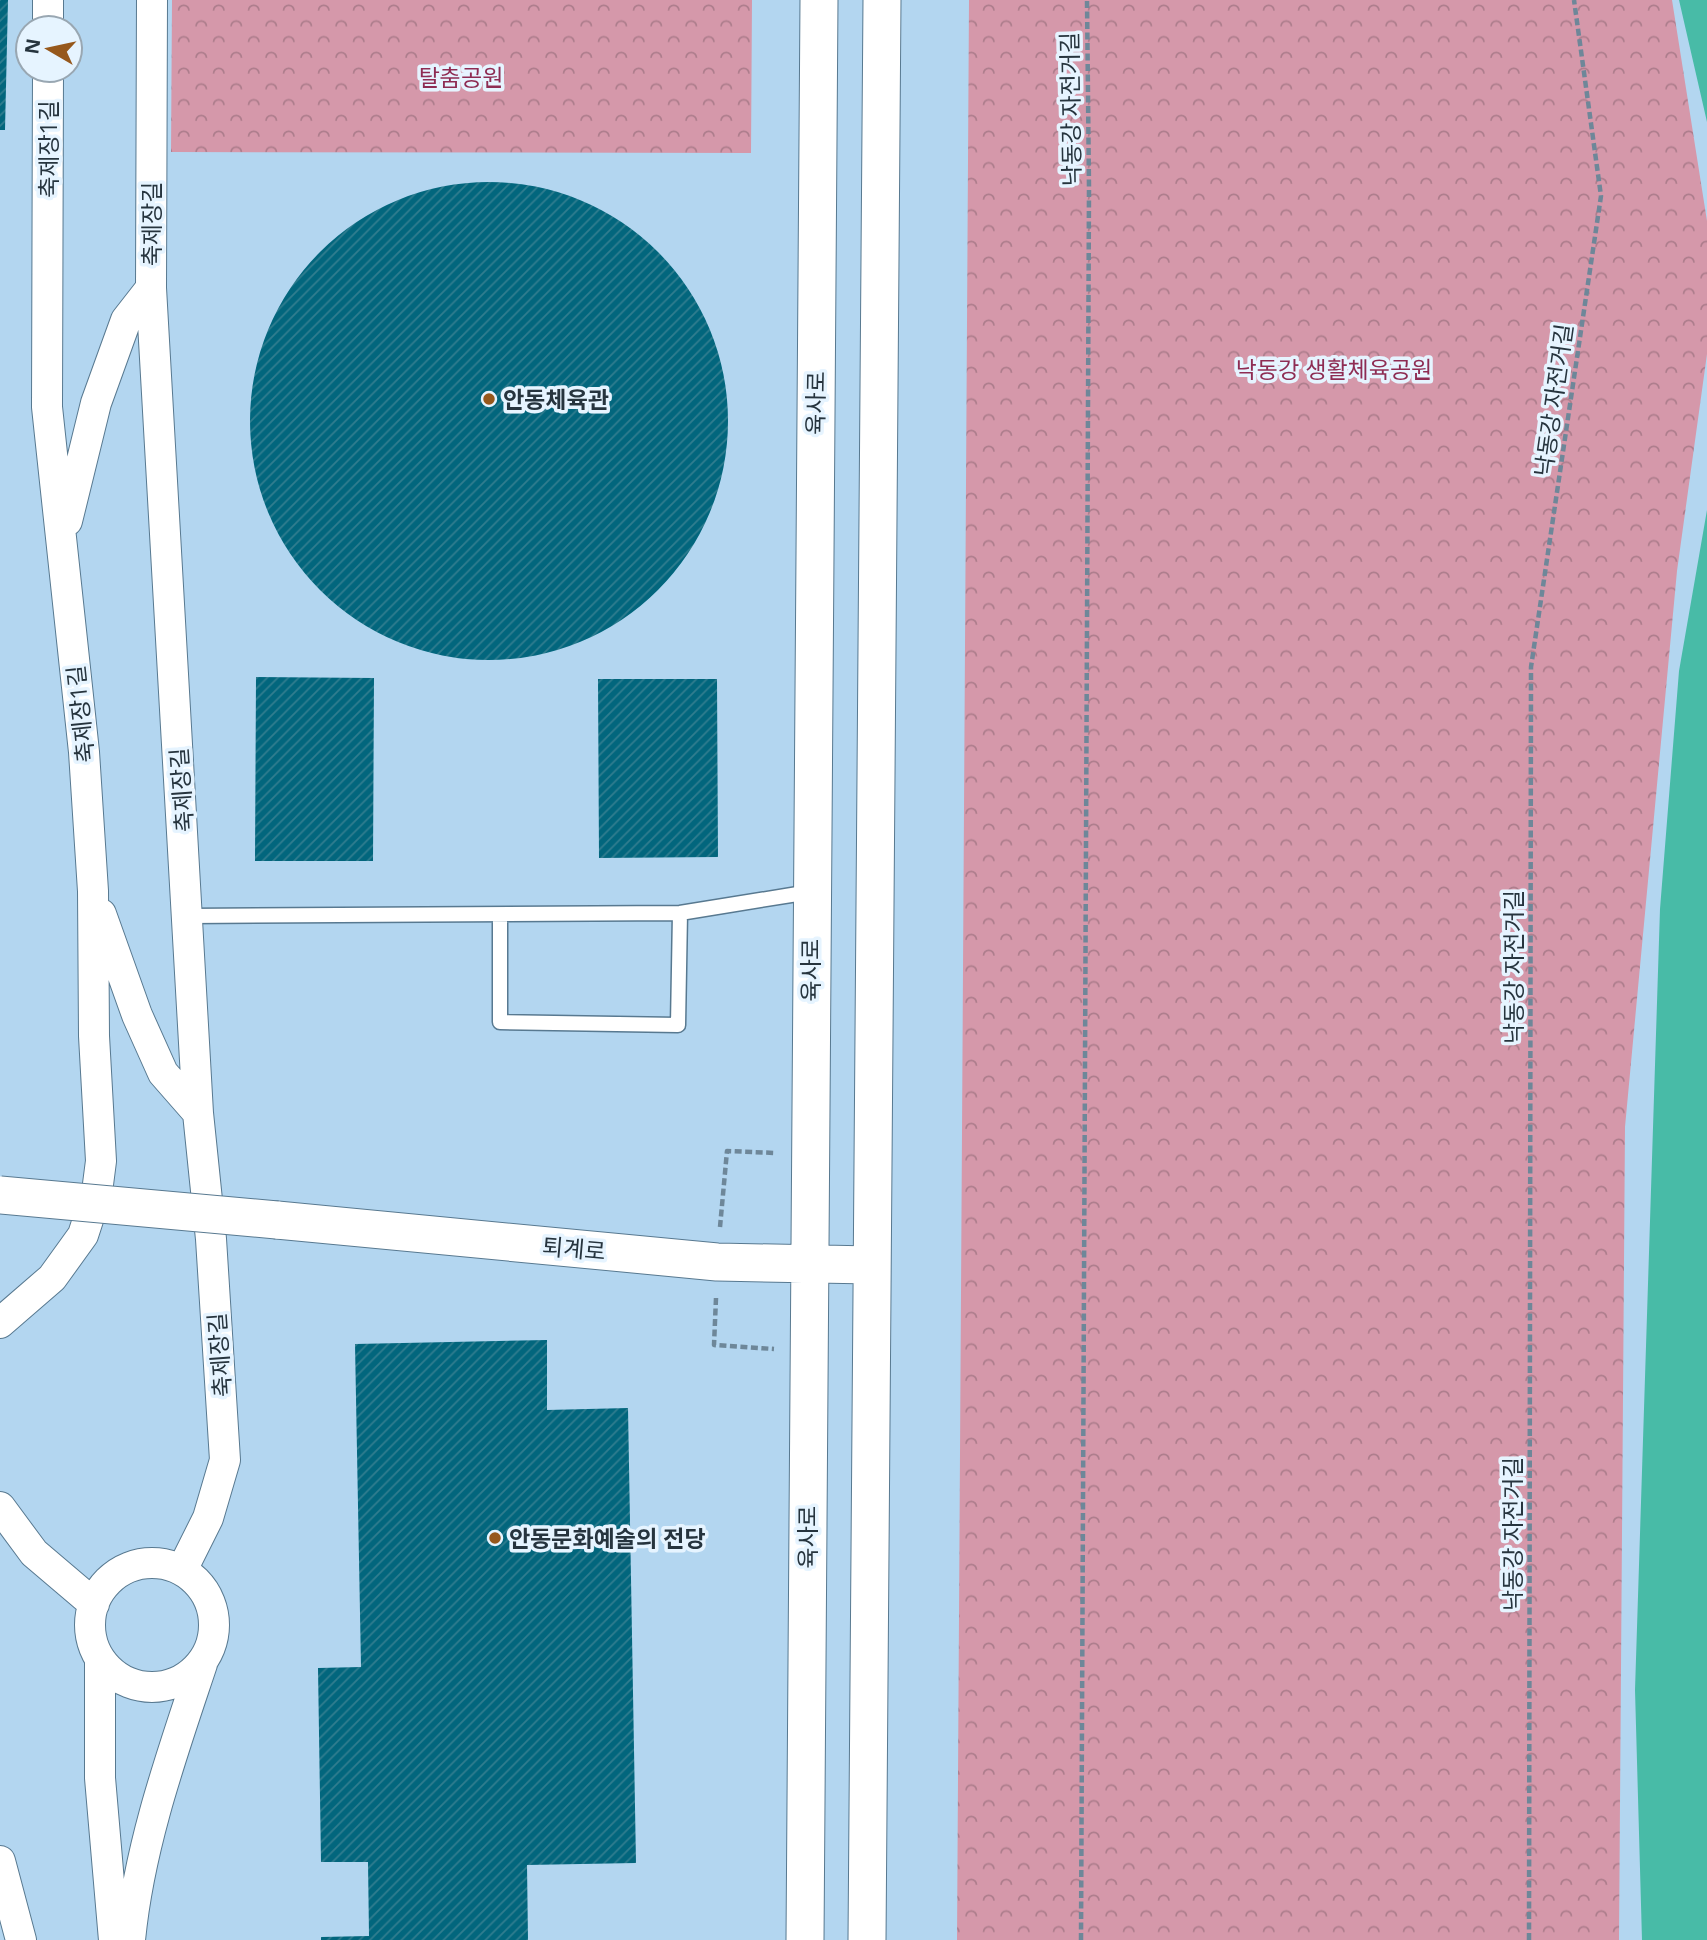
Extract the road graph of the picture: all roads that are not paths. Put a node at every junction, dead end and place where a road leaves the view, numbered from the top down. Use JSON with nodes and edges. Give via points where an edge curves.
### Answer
{"nodes":[{"id":1,"x":152,"y":0,"type":"edge"},
{"id":2,"x":819,"y":0,"type":"edge"},
{"id":3,"x":882,"y":0,"type":"edge"},
{"id":4,"x":48,"y":84,"type":"edge"},
{"id":5,"x":151,"y":288,"type":"junction"},
{"id":6,"x":62,"y":541,"type":"junction"},
{"id":7,"x":93,"y":891,"type":"junction"},
{"id":8,"x":810,"y":892,"type":"junction"},
{"id":9,"x":680,"y":913,"type":"junction"},
{"id":10,"x":500,"y":915,"type":"junction"},
{"id":11,"x":189,"y":916,"type":"junction"},
{"id":12,"x":198,"y":1112,"type":"junction"},
{"id":13,"x":0,"y":1195,"type":"edge"},
{"id":14,"x":871,"y":1265,"type":"junction"},
{"id":15,"x":808,"y":1266,"type":"junction"},
{"id":16,"x":0,"y":1323,"type":"edge"},
{"id":17,"x":0,"y":1507,"type":"edge"},
{"id":18,"x":182,"y":1570,"type":"junction"},
{"id":19,"x":94,"y":1604,"type":"junction"},
{"id":20,"x":100,"y":1660,"type":"junction"},
{"id":21,"x":201,"y":1664,"type":"junction"},
{"id":22,"x":0,"y":1861,"type":"edge"},
{"id":23,"x":21,"y":1940,"type":"edge"},
{"id":24,"x":114,"y":1940,"type":"edge"},
{"id":25,"x":130,"y":1940,"type":"edge"},
{"id":26,"x":805,"y":1940,"type":"edge"},
{"id":27,"x":867,"y":1940,"type":"edge"}],
"edges":[{"from":1,"to":5,"type":"street","name":"축제장길"},
{"from":2,"to":8,"type":"street","name":"육사로"},
{"from":3,"to":14,"type":"street"},
{"from":4,"to":6,"type":"street","name":"축제장1길","via":[[47,407]]},
{"from":5,"to":6,"type":"street","via":[[126,320],[96,403]]},
{"from":5,"to":11,"type":"street","name":"축제장길"},
{"from":6,"to":7,"type":"street","name":"축제장1길"},
{"from":7,"to":12,"type":"street","via":[[163,1073]]},
{"from":7,"to":16,"type":"street","name":"축제장1길","via":[[93,1036],[101,1161],[97,1192],[83,1235],[52,1278]]},
{"from":8,"to":9,"type":"lane"},
{"from":8,"to":15,"type":"street","name":"육사로"},
{"from":9,"to":10,"type":"lane"},
{"from":9,"to":10,"type":"lane","via":[[678,1025],[500,1022]]},
{"from":10,"to":11,"type":"lane"},
{"from":11,"to":12,"type":"street","name":"축제장길"},
{"from":12,"to":18,"type":"street","name":"축제장길","via":[[225,1460],[208,1518]]},
{"from":13,"to":15,"type":"street","name":"퇴계로","bridge":true,"via":[[717,1262]]},
{"from":14,"to":15,"type":"street","name":"퇴계로"},
{"from":14,"to":27,"type":"street"},
{"from":15,"to":26,"type":"street","name":"육사로"},
{"from":17,"to":19,"type":"street","via":[[34,1553]]},
{"from":18,"to":19,"type":"street","via":[[161,1563],[119,1572]]},
{"from":18,"to":21,"type":"street","via":[[199,1583],[215,1623],[212,1645]]},
{"from":19,"to":20,"type":"street","via":[[92,1642]]},
{"from":20,"to":21,"type":"street","via":[[130,1684],[149,1688],[186,1678]]},
{"from":20,"to":24,"type":"street","via":[[100,1778]]},
{"from":21,"to":25,"type":"street","via":[[161,1791],[134,1899]]},
{"from":22,"to":23,"type":"street"}]}
